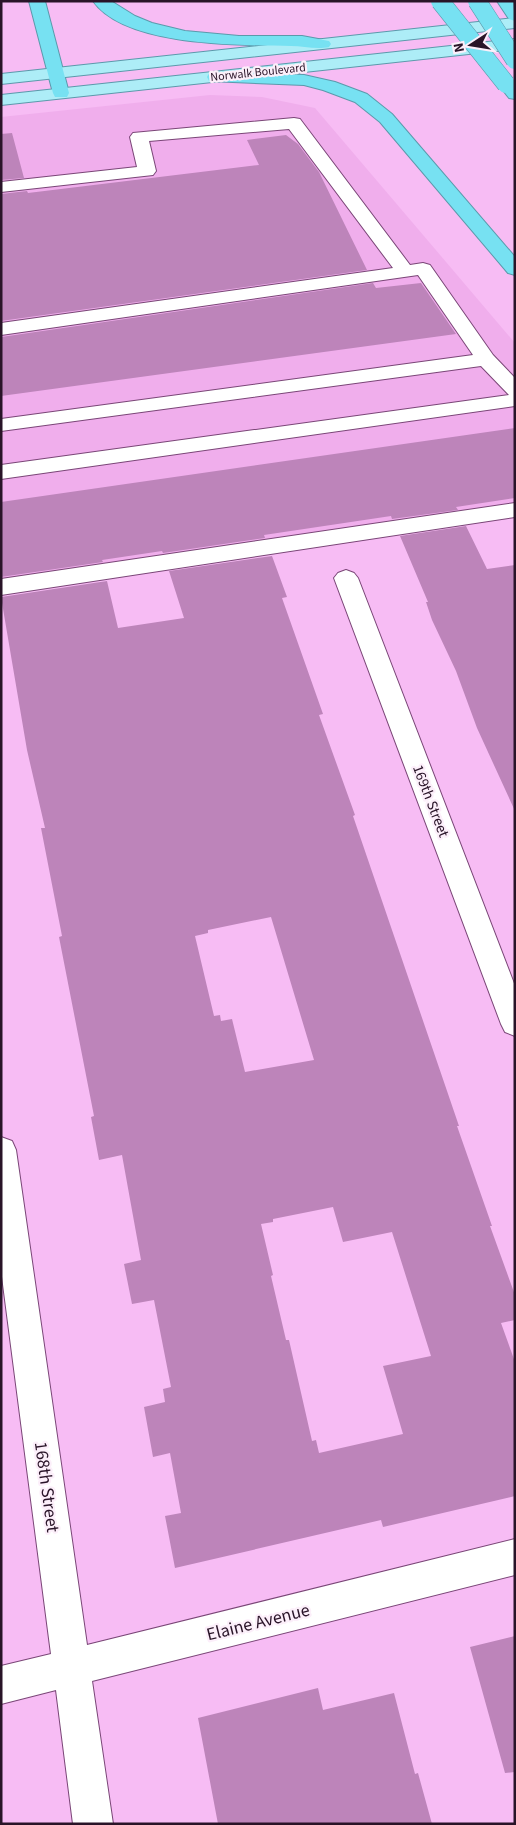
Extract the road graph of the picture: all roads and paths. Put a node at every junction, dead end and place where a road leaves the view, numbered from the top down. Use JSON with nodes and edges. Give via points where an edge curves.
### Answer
{"nodes":[{"id":1,"x":37,"y":1,"type":"edge"},
{"id":2,"x":101,"y":1,"type":"edge"},
{"id":3,"x":440,"y":1,"type":"edge"},
{"id":4,"x":477,"y":1,"type":"edge"},
{"id":5,"x":505,"y":1,"type":"edge"},
{"id":6,"x":515,"y":16,"type":"edge"},
{"id":7,"x":515,"y":23,"type":"edge"},
{"id":8,"x":323,"y":44,"type":"junction"},
{"id":9,"x":515,"y":44,"type":"edge"},
{"id":10,"x":515,"y":60,"type":"edge"},
{"id":11,"x":57,"y":72,"type":"junction"},
{"id":12,"x":216,"y":77,"type":"junction"},
{"id":13,"x":1,"y":78,"type":"edge"},
{"id":14,"x":510,"y":89,"type":"edge"},
{"id":15,"x":61,"y":93,"type":"junction"},
{"id":16,"x":1,"y":100,"type":"edge"},
{"id":17,"x":1,"y":187,"type":"edge"},
{"id":18,"x":515,"y":269,"type":"edge"},
{"id":19,"x":405,"y":271,"type":"junction"},
{"id":20,"x":1,"y":329,"type":"edge"},
{"id":21,"x":486,"y":359,"type":"junction"},
{"id":22,"x":515,"y":390,"type":"edge"},
{"id":23,"x":515,"y":400,"type":"edge"},
{"id":24,"x":1,"y":425,"type":"edge"},
{"id":25,"x":1,"y":472,"type":"edge"},
{"id":26,"x":515,"y":510,"type":"edge"},
{"id":27,"x":346,"y":578,"type":"dead end"},
{"id":28,"x":1,"y":587,"type":"edge"},
{"id":29,"x":515,"y":1024,"type":"edge"},
{"id":30,"x":1,"y":1150,"type":"edge"},
{"id":31,"x":515,"y":1557,"type":"edge"},
{"id":32,"x":72,"y":1669,"type":"junction"},
{"id":33,"x":1,"y":1685,"type":"edge"},
{"id":34,"x":93,"y":1824,"type":"edge"}],
"edges":[{"from":1,"to":11,"type":"highway"},
{"from":2,"to":8,"type":"highway","via":[[110,11],[145,25],[195,37]]},
{"from":3,"to":14,"type":"highway","bridge":true},
{"from":4,"to":10,"type":"highway","bridge":true},
{"from":5,"to":6,"type":"highway"},
{"from":7,"to":8,"type":"main road","name":"Norwalk Boulevard"},
{"from":8,"to":11,"type":"main road","name":"Norwalk Boulevard"},
{"from":9,"to":12,"type":"main road","name":"Norwalk Boulevard"},
{"from":11,"to":13,"type":"main road","name":"Norwalk Boulevard"},
{"from":11,"to":15,"type":"highway"},
{"from":12,"to":15,"type":"main road","name":"Norwalk Boulevard"},
{"from":12,"to":18,"type":"highway","via":[[304,80],[361,98],[386,118]]},
{"from":15,"to":16,"type":"main road","name":"Norwalk Boulevard"},
{"from":17,"to":19,"type":"street","via":[[147,171],[140,137],[294,123]]},
{"from":19,"to":20,"type":"street"},
{"from":19,"to":21,"type":"street","via":[[423,269]]},
{"from":21,"to":22,"type":"street"},
{"from":21,"to":24,"type":"street"},
{"from":23,"to":25,"type":"street"},
{"from":26,"to":28,"type":"street"},
{"from":27,"to":29,"type":"street","name":"169th Street"},
{"from":30,"to":32,"type":"street","name":"168th Street"},
{"from":31,"to":32,"type":"street","name":"Elaine Avenue"},
{"from":32,"to":33,"type":"street","name":"Elaine Avenue"},
{"from":32,"to":34,"type":"street","name":"168th Street"}]}
